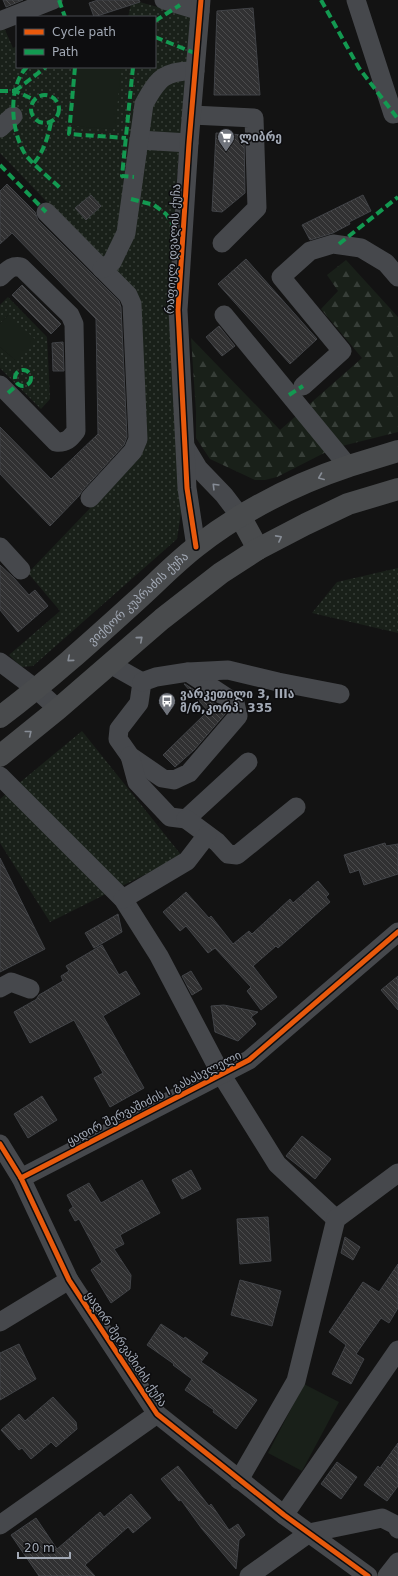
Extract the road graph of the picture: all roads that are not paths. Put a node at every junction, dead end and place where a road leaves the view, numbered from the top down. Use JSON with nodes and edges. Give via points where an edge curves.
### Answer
{"nodes":[{"id":1,"x":53,"y":0,"type":"edge"},
{"id":2,"x":164,"y":0,"type":"edge"},
{"id":3,"x":356,"y":0,"type":"edge"},
{"id":4,"x":201,"y":6,"type":"edge"},
{"id":5,"x":0,"y":21,"type":"edge"},
{"id":6,"x":195,"y":71,"type":"junction"},
{"id":7,"x":398,"y":113,"type":"edge"},
{"id":8,"x":192,"y":115,"type":"junction"},
{"id":9,"x":139,"y":140,"type":"junction"},
{"id":10,"x":189,"y":143,"type":"junction"},
{"id":11,"x":46,"y":212,"type":"dead end"},
{"id":12,"x":222,"y":243,"type":"dead end"},
{"id":13,"x":102,"y":269,"type":"junction"},
{"id":14,"x":0,"y":277,"type":"edge"},
{"id":15,"x":398,"y":277,"type":"edge"},
{"id":16,"x":224,"y":315,"type":"dead end"},
{"id":17,"x":0,"y":385,"type":"edge"},
{"id":18,"x":303,"y":386,"type":"dead end"},
{"id":19,"x":186,"y":446,"type":"junction"},
{"id":20,"x":398,"y":451,"type":"edge"},
{"id":21,"x":348,"y":466,"type":"junction"},
{"id":22,"x":398,"y":489,"type":"edge"},
{"id":23,"x":90,"y":498,"type":"dead end"},
{"id":24,"x":240,"y":516,"type":"junction"},
{"id":25,"x":0,"y":547,"type":"edge"},
{"id":26,"x":196,"y":547,"type":"junction"},
{"id":27,"x":258,"y":549,"type":"junction"},
{"id":28,"x":21,"y":570,"type":"dead end"},
{"id":29,"x":110,"y":664,"type":"junction"},
{"id":30,"x":4,"y":670,"type":"edge"},
{"id":31,"x":188,"y":672,"type":"junction"},
{"id":32,"x":142,"y":682,"type":"junction"},
{"id":33,"x":36,"y":689,"type":"junction"},
{"id":34,"x":340,"y":694,"type":"dead end"},
{"id":35,"x":58,"y":709,"type":"junction"},
{"id":36,"x":0,"y":717,"type":"edge"},
{"id":37,"x":0,"y":756,"type":"edge"},
{"id":38,"x":130,"y":756,"type":"junction"},
{"id":39,"x":248,"y":762,"type":"dead end"},
{"id":40,"x":0,"y":776,"type":"edge"},
{"id":41,"x":296,"y":807,"type":"dead end"},
{"id":42,"x":186,"y":819,"type":"junction"},
{"id":43,"x":207,"y":835,"type":"junction"},
{"id":44,"x":123,"y":899,"type":"junction"},
{"id":45,"x":398,"y":932,"type":"edge"},
{"id":46,"x":0,"y":988,"type":"edge"},
{"id":47,"x":30,"y":989,"type":"dead end"},
{"id":48,"x":221,"y":1074,"type":"junction"},
{"id":49,"x":0,"y":1144,"type":"edge"},
{"id":50,"x":398,"y":1173,"type":"edge"},
{"id":51,"x":21,"y":1178,"type":"junction"},
{"id":52,"x":336,"y":1219,"type":"junction"},
{"id":53,"x":69,"y":1280,"type":"junction"},
{"id":54,"x":0,"y":1322,"type":"edge"},
{"id":55,"x":398,"y":1350,"type":"edge"},
{"id":56,"x":157,"y":1414,"type":"junction"},
{"id":57,"x":238,"y":1480,"type":"junction"},
{"id":58,"x":284,"y":1515,"type":"junction"},
{"id":59,"x":0,"y":1525,"type":"edge"},
{"id":60,"x":398,"y":1530,"type":"edge"},
{"id":61,"x":309,"y":1533,"type":"junction"},
{"id":62,"x":398,"y":1562,"type":"edge"},
{"id":63,"x":249,"y":1576,"type":"edge"},
{"id":64,"x":368,"y":1576,"type":"edge"},
{"id":65,"x":387,"y":1576,"type":"edge"}],
"edges":[{"from":1,"to":5,"type":"street"},
{"from":2,"to":4,"type":"street"},
{"from":3,"to":7,"type":"street","via":[[393,114]]},
{"from":4,"to":6,"type":"street","name":"რაფიელ დვალის ქუჩა"},
{"from":6,"to":8,"type":"street","name":"რაფიელ დვალის ქუჩა"},
{"from":6,"to":9,"type":"street","via":[[179,71],[164,77],[154,85],[144,104]]},
{"from":8,"to":10,"type":"street","name":"რაფიელ დვალის ქუჩა"},
{"from":8,"to":12,"type":"street","via":[[254,118],[258,208]]},
{"from":9,"to":10,"type":"street"},
{"from":9,"to":13,"type":"street","via":[[126,233],[112,262]]},
{"from":10,"to":19,"type":"street","name":"რაფიელ დვალის ქუჩა","via":[[178,310]]},
{"from":11,"to":13,"type":"street"},
{"from":13,"to":23,"type":"street","via":[[128,295],[132,304],[138,439],[132,451]]},
{"from":14,"to":17,"type":"street","via":[[9,268],[21,267],[70,315],[74,324],[76,431],[69,440],[56,442]]},
{"from":15,"to":18,"type":"street","via":[[386,263],[361,248],[333,244],[310,251],[282,276],[342,351]]},
{"from":16,"to":21,"type":"street"},
{"from":24,"to":19,"type":"street","name":"რაფიელ დვალის ქუჩა","one_way":true,"via":[[198,468]]},
{"from":19,"to":26,"type":"street","name":"რაფიელ დვალის ქუჩა","via":[[188,488]]},
{"from":20,"to":21,"type":"main road","name":"ვიქტორ კუპრაძის ქუჩა"},
{"from":21,"to":24,"type":"main road","name":"ვიქტორ კუპრაძის ქუჩა","one_way":true,"via":[[288,491]]},
{"from":27,"to":22,"type":"main road","one_way":true,"via":[[348,504]]},
{"from":24,"to":26,"type":"main road","name":"ვიქტორ კუპრაძის ქუჩა"},
{"from":24,"to":27,"type":"main road"},
{"from":25,"to":28,"type":"street"},
{"from":26,"to":33,"type":"main road","name":"ვიქტორ კუპრაძის ქუჩა","one_way":true},
{"from":29,"to":27,"type":"main road","one_way":true,"via":[[221,573]]},
{"from":29,"to":32,"type":"street"},
{"from":29,"to":35,"type":"main road"},
{"from":30,"to":33,"type":"street"},
{"from":31,"to":32,"type":"street"},
{"from":31,"to":34,"type":"street","via":[[228,670]]},
{"from":31,"to":38,"type":"street","via":[[235,703],[238,716],[189,773],[174,780],[162,778]]},
{"from":32,"to":38,"type":"street","via":[[139,703],[119,729],[118,739]]},
{"from":33,"to":35,"type":"street"},
{"from":33,"to":36,"type":"main road","name":"ვიქტორ კუპრაძის ქუჩა"},
{"from":37,"to":35,"type":"main road","one_way":true},
{"from":38,"to":42,"type":"street","via":[[137,782],[170,817]]},
{"from":39,"to":42,"type":"street"},
{"from":40,"to":44,"type":"street"},
{"from":41,"to":43,"type":"street","via":[[238,855],[228,854]]},
{"from":42,"to":43,"type":"street"},
{"from":43,"to":44,"type":"street","via":[[187,861]]},
{"from":44,"to":48,"type":"street","via":[[159,956]]},
{"from":45,"to":48,"type":"street","name":"ყადირ შერვაშიძის I გასასვლელი","via":[[250,1060]]},
{"from":46,"to":47,"type":"street","via":[[11,982]]},
{"from":48,"to":51,"type":"street","name":"ყადირ შერვაშიძის I გასასვლელი"},
{"from":48,"to":52,"type":"street","via":[[277,1164]]},
{"from":49,"to":51,"type":"street","name":"ყადირ შერვაშიძის ქუჩა"},
{"from":50,"to":52,"type":"street"},
{"from":51,"to":53,"type":"street","name":"ყადირ შერვაშიძის ქუჩა"},
{"from":52,"to":57,"type":"street","via":[[296,1381]]},
{"from":53,"to":54,"type":"street"},
{"from":53,"to":56,"type":"street","name":"ყადირ შერვაშიძის ქუჩა"},
{"from":55,"to":58,"type":"street"},
{"from":56,"to":57,"type":"street","name":"ყადირ შერვაშიძის ქუჩა"},
{"from":56,"to":59,"type":"street"},
{"from":57,"to":58,"type":"street","name":"ყადირ შერვაშიძის ქუჩა"},
{"from":58,"to":61,"type":"street","name":"ყადირ შერვაშიძის ქუჩა"},
{"from":60,"to":61,"type":"street","via":[[396,1525],[382,1518]]},
{"from":61,"to":63,"type":"street"},
{"from":61,"to":64,"type":"street","name":"ყადირ შერვაშიძის ქუჩა"},
{"from":62,"to":65,"type":"street"}]}
